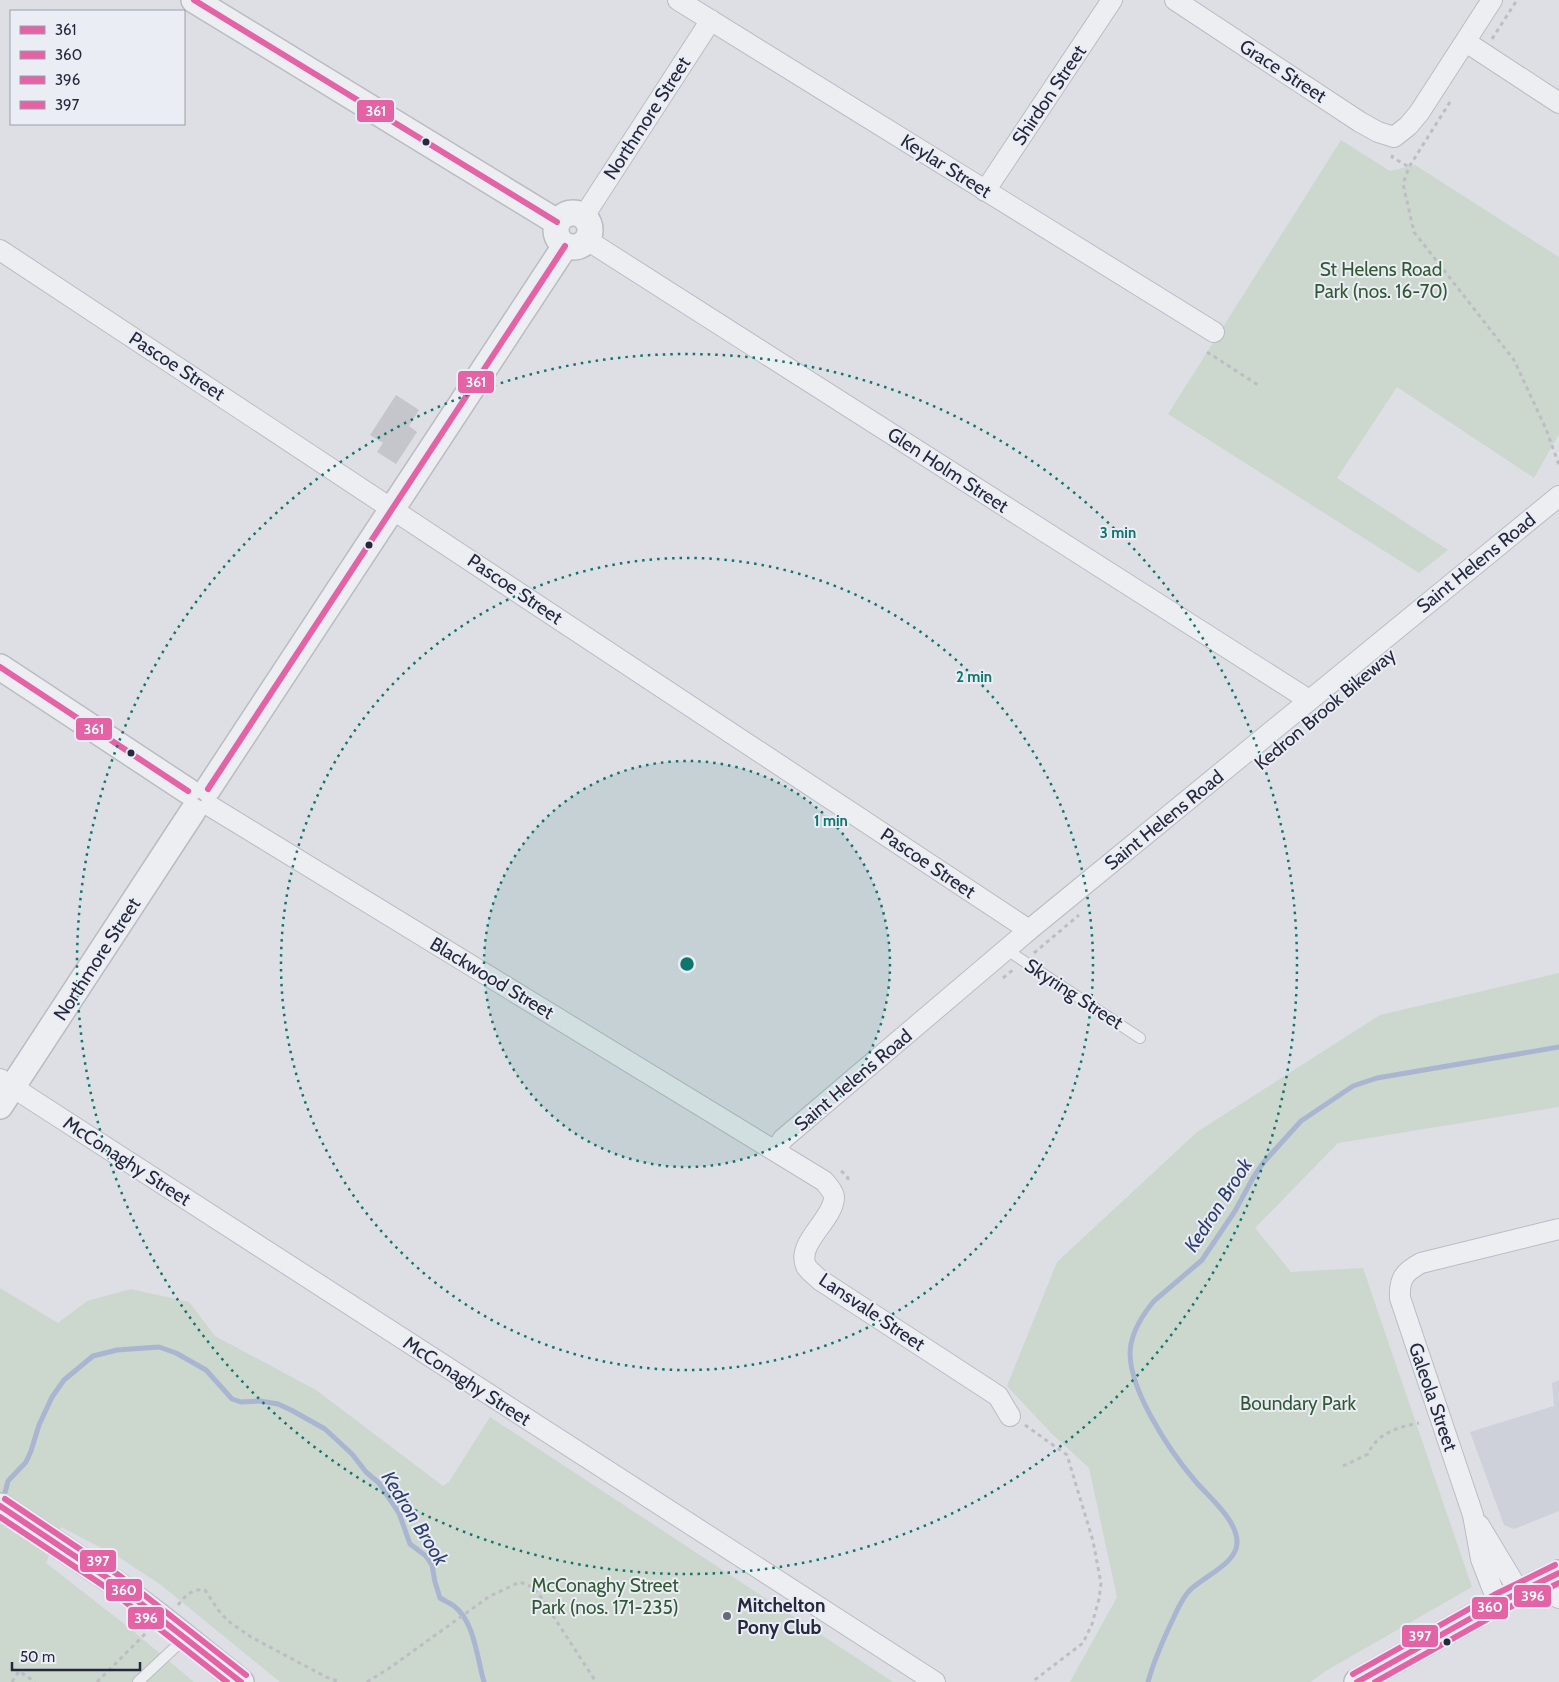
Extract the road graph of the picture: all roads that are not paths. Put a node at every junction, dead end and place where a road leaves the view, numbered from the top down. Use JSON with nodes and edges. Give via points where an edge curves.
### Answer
{"nodes":[{"id":1,"x":194,"y":0,"type":"edge"},
{"id":2,"x":678,"y":0,"type":"edge"},
{"id":3,"x":1112,"y":0,"type":"edge"},
{"id":4,"x":1175,"y":0,"type":"edge"},
{"id":5,"x":1492,"y":0,"type":"edge"},
{"id":6,"x":711,"y":20,"type":"junction"},
{"id":7,"x":1466,"y":42,"type":"junction"},
{"id":8,"x":1559,"y":102,"type":"edge"},
{"id":9,"x":986,"y":191,"type":"junction"},
{"id":10,"x":578,"y":234,"type":"junction"},
{"id":11,"x":0,"y":250,"type":"edge"},
{"id":12,"x":1214,"y":332,"type":"dead end"},
{"id":13,"x":1559,"y":496,"type":"edge"},
{"id":14,"x":392,"y":508,"type":"junction"},
{"id":15,"x":0,"y":667,"type":"edge"},
{"id":16,"x":1309,"y":700,"type":"junction"},
{"id":17,"x":200,"y":799,"type":"junction"},
{"id":18,"x":1029,"y":930,"type":"junction"},
{"id":19,"x":1007,"y":950,"type":"junction"},
{"id":20,"x":1140,"y":1038,"type":"dead end"},
{"id":21,"x":4,"y":1091,"type":"edge"},
{"id":22,"x":775,"y":1151,"type":"junction"},
{"id":23,"x":1559,"y":1228,"type":"edge"},
{"id":24,"x":1010,"y":1416,"type":"road end"},
{"id":25,"x":0,"y":1506,"type":"edge"},
{"id":26,"x":1473,"y":1515,"type":"junction"},
{"id":27,"x":1554,"y":1584,"type":"edge"},
{"id":28,"x":1520,"y":1593,"type":"junction"},
{"id":29,"x":1498,"y":1603,"type":"junction"},
{"id":30,"x":186,"y":1637,"type":"junction"},
{"id":31,"x":138,"y":1682,"type":"edge"},
{"id":32,"x":241,"y":1682,"type":"edge"},
{"id":33,"x":935,"y":1682,"type":"edge"},
{"id":34,"x":1357,"y":1682,"type":"edge"}],
"edges":[{"from":1,"to":10,"type":"street","via":[[557,222],[555,230],[560,242]]},
{"from":2,"to":6,"type":"street","name":"Keylar Street"},
{"from":3,"to":9,"type":"street","name":"Shirdon Street"},
{"from":4,"to":7,"type":"street","name":"Grace Street","via":[[1360,122],[1394,137],[1419,112]]},
{"from":5,"to":7,"type":"street"},
{"from":6,"to":9,"type":"street","name":"Keylar Street"},
{"from":6,"to":10,"type":"street","name":"Northmore Street"},
{"from":7,"to":8,"type":"street"},
{"from":9,"to":12,"type":"street","name":"Keylar Street"},
{"from":10,"to":14,"type":"street","name":"Northmore Street"},
{"from":10,"to":16,"type":"street","name":"Glen Holm Street"},
{"from":11,"to":14,"type":"street","name":"Pascoe Street"},
{"from":13,"to":16,"type":"street","name":"Saint Helens Road"},
{"from":14,"to":17,"type":"street","name":"Northmore Street"},
{"from":14,"to":18,"type":"street","name":"Pascoe Street"},
{"from":15,"to":17,"type":"street","name":"Blackwood Street"},
{"from":16,"to":18,"type":"street","name":"Saint Helens Road"},
{"from":17,"to":21,"type":"street","name":"Northmore Street"},
{"from":17,"to":22,"type":"street","name":"Blackwood Street"},
{"from":18,"to":19,"type":"street","name":"Saint Helens Road"},
{"from":19,"to":20,"type":"lane","name":"Skyring Street"},
{"from":19,"to":22,"type":"street","name":"Saint Helens Road","via":[[782,1139]]},
{"from":21,"to":33,"type":"street","name":"McConaghy Street"},
{"from":22,"to":24,"type":"street","name":"Lansvale Street","via":[[824,1182],[834,1198],[806,1249],[807,1267],[820,1280],[998,1396]]},
{"from":23,"to":26,"type":"street","name":"Galeola Street","via":[[1421,1263],[1402,1278],[1400,1298]]},
{"from":25,"to":30,"type":"street","via":[[115,1583]]},
{"from":26,"to":28,"type":"street","name":"Galeola Street"},
{"from":26,"to":29,"type":"street","name":"Galeola Street","via":[[1481,1558]]},
{"from":27,"to":28,"type":"street"},
{"from":28,"to":29,"type":"street"},
{"from":29,"to":34,"type":"street"},
{"from":30,"to":31,"type":"lane"},
{"from":30,"to":32,"type":"street"}]}
